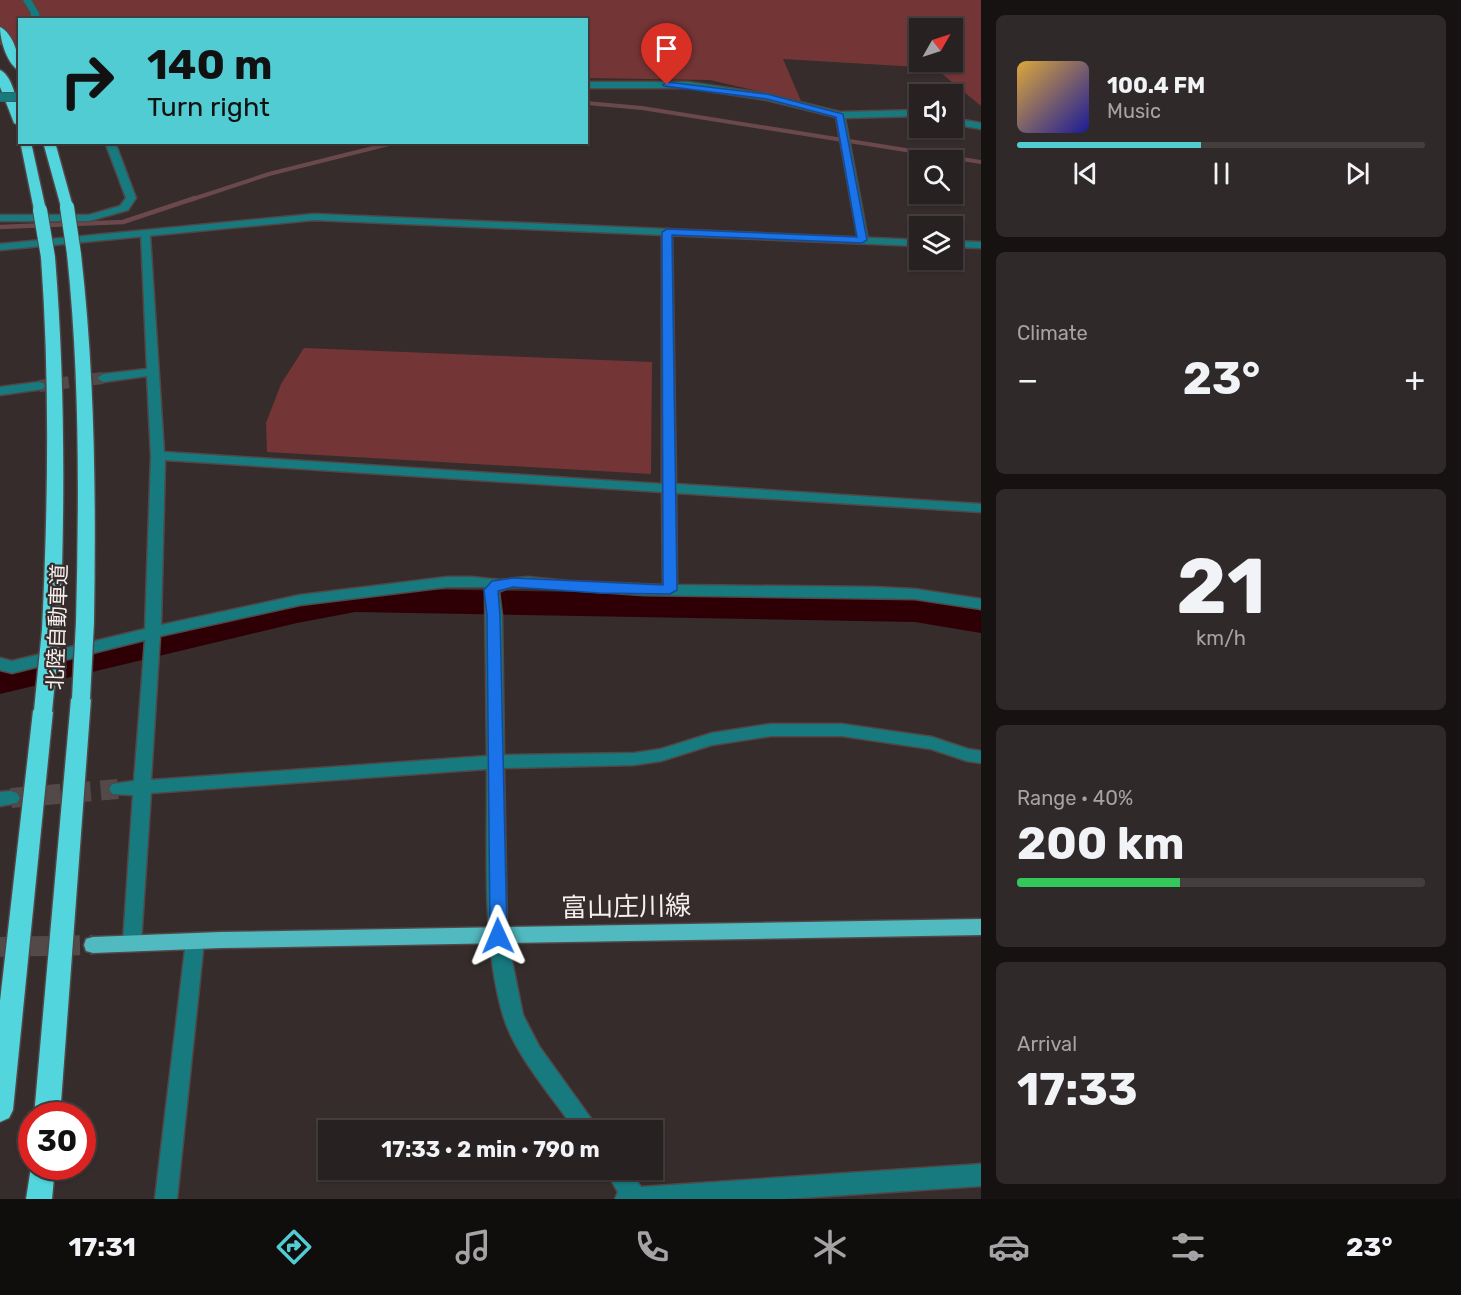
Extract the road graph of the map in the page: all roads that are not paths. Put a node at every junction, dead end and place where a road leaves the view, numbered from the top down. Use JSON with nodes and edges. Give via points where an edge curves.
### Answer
{"nodes":[{"id":1,"x":27,"y":0,"type":"edge"},
{"id":2,"x":35,"y":18,"type":"edge"},
{"id":3,"x":0,"y":30,"type":"edge"},
{"id":4,"x":18,"y":64,"type":"edge"},
{"id":5,"x":0,"y":73,"type":"edge"},
{"id":6,"x":588,"y":85,"type":"edge"},
{"id":7,"x":0,"y":97,"type":"edge"},
{"id":8,"x":18,"y":97,"type":"edge"},
{"id":9,"x":909,"y":114,"type":"edge"},
{"id":10,"x":840,"y":115,"type":"junction"},
{"id":11,"x":963,"y":117,"type":"edge"},
{"id":12,"x":18,"y":118,"type":"edge"},
{"id":13,"x":981,"y":119,"type":"edge"},
{"id":14,"x":963,"y":123,"type":"edge"},
{"id":15,"x":981,"y":126,"type":"edge"},
{"id":16,"x":26,"y":144,"type":"edge"},
{"id":17,"x":49,"y":144,"type":"edge"},
{"id":18,"x":111,"y":144,"type":"edge"},
{"id":19,"x":0,"y":218,"type":"edge"},
{"id":20,"x":667,"y":232,"type":"junction"},
{"id":21,"x":145,"y":235,"type":"junction"},
{"id":22,"x":862,"y":240,"type":"junction"},
{"id":23,"x":909,"y":242,"type":"edge"},
{"id":24,"x":963,"y":244,"type":"edge"},
{"id":25,"x":981,"y":245,"type":"edge"},
{"id":26,"x":0,"y":247,"type":"edge"},
{"id":27,"x":153,"y":372,"type":"junction"},
{"id":28,"x":103,"y":378,"type":"tunnel mouth"},
{"id":29,"x":39,"y":386,"type":"tunnel mouth"},
{"id":30,"x":0,"y":391,"type":"edge"},
{"id":31,"x":158,"y":456,"type":"junction"},
{"id":32,"x":670,"y":487,"type":"junction"},
{"id":33,"x":981,"y":508,"type":"edge"},
{"id":34,"x":494,"y":587,"type":"junction"},
{"id":35,"x":670,"y":590,"type":"junction"},
{"id":36,"x":981,"y":604,"type":"edge"},
{"id":37,"x":152,"y":634,"type":"junction"},
{"id":38,"x":0,"y":664,"type":"edge"},
{"id":39,"x":981,"y":757,"type":"edge"},
{"id":40,"x":495,"y":762,"type":"junction"},
{"id":41,"x":143,"y":788,"type":"junction"},
{"id":42,"x":118,"y":789,"type":"tunnel mouth"},
{"id":43,"x":981,"y":927,"type":"edge"},
{"id":44,"x":498,"y":936,"type":"junction"},
{"id":45,"x":195,"y":941,"type":"junction"},
{"id":46,"x":132,"y":942,"type":"junction"},
{"id":47,"x":93,"y":945,"type":"tunnel mouth"},
{"id":48,"x":48,"y":1102,"type":"edge"},
{"id":49,"x":0,"y":1110,"type":"edge"},
{"id":50,"x":581,"y":1120,"type":"edge"},
{"id":51,"x":981,"y":1175,"type":"edge"},
{"id":52,"x":41,"y":1180,"type":"edge"},
{"id":53,"x":622,"y":1180,"type":"edge"},
{"id":54,"x":632,"y":1198,"type":"edge"},
{"id":55,"x":39,"y":1199,"type":"edge"},
{"id":56,"x":166,"y":1199,"type":"edge"}],
"edges":[{"from":1,"to":2,"type":"street"},
{"from":3,"to":4,"type":"highway"},
{"from":5,"to":12,"type":"highway"},
{"from":6,"to":10,"type":"street","via":[[688,85],[767,97]]},
{"from":7,"to":8,"type":"street","bridge":true},
{"from":9,"to":10,"type":"street"},
{"from":10,"to":22,"type":"street"},
{"from":11,"to":13,"type":"street"},
{"from":14,"to":15,"type":"street"},
{"from":16,"to":49,"type":"highway","name":"北陸自動車道","bridge":true,"via":[[48,257],[57,372],[55,535],[51,630]]},
{"from":17,"to":48,"type":"highway","name":"北陸自動車道","bridge":true,"via":[[67,207],[74,254],[85,368],[87,452],[81,699]]},
{"from":18,"to":19,"type":"street","via":[[130,198],[124,208],[89,218]]},
{"from":20,"to":21,"type":"street","via":[[284,218]]},
{"from":20,"to":22,"type":"street"},
{"from":20,"to":32,"type":"street"},
{"from":21,"to":26,"type":"street"},
{"from":21,"to":27,"type":"street"},
{"from":22,"to":23,"type":"street"},
{"from":24,"to":25,"type":"street"},
{"from":27,"to":28,"type":"street"},
{"from":27,"to":31,"type":"street"},
{"from":29,"to":30,"type":"street"},
{"from":31,"to":32,"type":"street"},
{"from":31,"to":37,"type":"street"},
{"from":32,"to":33,"type":"street"},
{"from":32,"to":35,"type":"street"},
{"from":34,"to":35,"type":"street","via":[[513,582]]},
{"from":34,"to":37,"type":"street","via":[[474,580],[365,590],[243,611]]},
{"from":34,"to":40,"type":"street"},
{"from":35,"to":36,"type":"street","via":[[915,594]]},
{"from":37,"to":38,"type":"street","via":[[12,667]]},
{"from":37,"to":41,"type":"street"},
{"from":39,"to":40,"type":"street","via":[[932,743],[842,730],[771,730],[712,739],[634,759]]},
{"from":40,"to":41,"type":"street"},
{"from":40,"to":44,"type":"street"},
{"from":41,"to":42,"type":"street"},
{"from":41,"to":46,"type":"street"},
{"from":43,"to":44,"type":"main road","name":"富山庄川線"},
{"from":44,"to":45,"type":"main road","name":"富山庄川線"},
{"from":44,"to":50,"type":"street","via":[[513,1016],[532,1053]]},
{"from":45,"to":46,"type":"main road","name":"富山庄川線"},
{"from":45,"to":56,"type":"street"},
{"from":46,"to":47,"type":"main road","name":"富山庄川線"},
{"from":51,"to":54,"type":"street"},
{"from":52,"to":55,"type":"highway"},
{"from":53,"to":54,"type":"street"}]}
